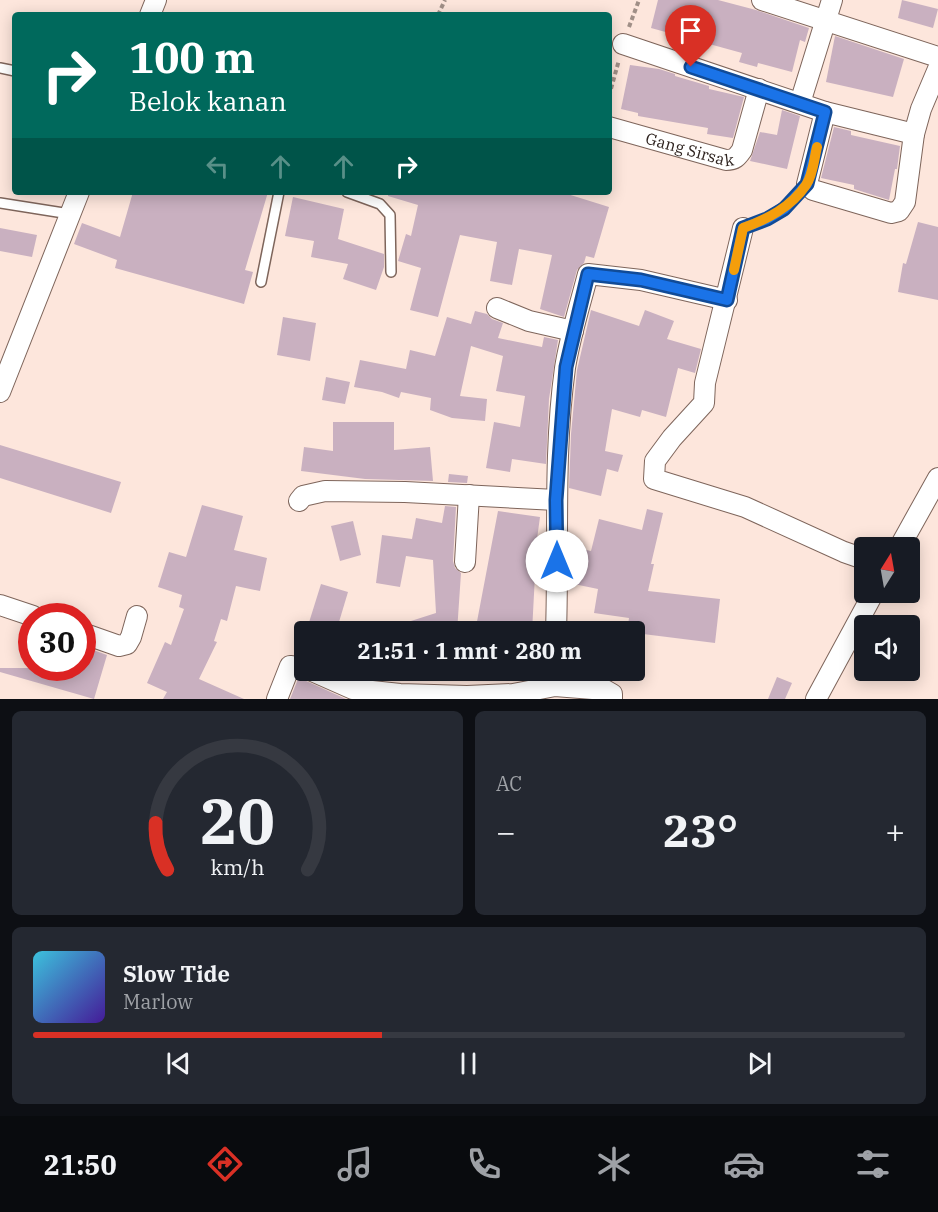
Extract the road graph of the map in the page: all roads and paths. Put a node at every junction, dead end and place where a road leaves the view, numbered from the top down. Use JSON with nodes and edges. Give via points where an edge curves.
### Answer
{"nodes":[{"id":1,"x":762,"y":0,"type":"edge"},
{"id":2,"x":832,"y":0,"type":"edge"},
{"id":3,"x":825,"y":22,"type":"junction"},
{"id":4,"x":623,"y":44,"type":"dead end"},
{"id":5,"x":938,"y":57,"type":"edge"},
{"id":6,"x":938,"y":69,"type":"edge"},
{"id":7,"x":759,"y":89,"type":"junction"},
{"id":8,"x":800,"y":103,"type":"junction"},
{"id":9,"x":825,"y":112,"type":"junction"},
{"id":10,"x":612,"y":128,"type":"edge"},
{"id":11,"x":914,"y":134,"type":"junction"},
{"id":12,"x":807,"y":184,"type":"junction"},
{"id":13,"x":78,"y":195,"type":"edge"},
{"id":14,"x":278,"y":195,"type":"edge"},
{"id":15,"x":355,"y":195,"type":"edge"},
{"id":16,"x":0,"y":203,"type":"edge"},
{"id":17,"x":70,"y":214,"type":"junction"},
{"id":18,"x":743,"y":228,"type":"joint"},
{"id":19,"x":391,"y":272,"type":"dead end"},
{"id":20,"x":261,"y":282,"type":"dead end"},
{"id":21,"x":727,"y":300,"type":"junction"},
{"id":22,"x":497,"y":308,"type":"dead end"},
{"id":23,"x":573,"y":331,"type":"junction"},
{"id":24,"x":0,"y":392,"type":"edge"},
{"id":25,"x":938,"y":478,"type":"edge"},
{"id":26,"x":469,"y":495,"type":"junction"},
{"id":27,"x":556,"y":500,"type":"junction"},
{"id":28,"x":299,"y":501,"type":"dead end"},
{"id":29,"x":905,"y":537,"type":"edge"},
{"id":30,"x":854,"y":556,"type":"edge"},
{"id":31,"x":465,"y":562,"type":"dead end"},
{"id":32,"x":868,"y":603,"type":"edge"},
{"id":33,"x":0,"y":605,"type":"edge"},
{"id":34,"x":18,"y":611,"type":"edge"},
{"id":35,"x":137,"y":616,"type":"dead end"},
{"id":36,"x":556,"y":621,"type":"edge"},
{"id":37,"x":96,"y":638,"type":"edge"},
{"id":38,"x":294,"y":667,"type":"edge"},
{"id":39,"x":335,"y":681,"type":"edge"},
{"id":40,"x":547,"y":681,"type":"edge"},
{"id":41,"x":568,"y":681,"type":"edge"},
{"id":42,"x":277,"y":699,"type":"edge"},
{"id":43,"x":612,"y":699,"type":"edge"},
{"id":44,"x":816,"y":699,"type":"edge"}],
"edges":[{"from":1,"to":3,"type":"street"},
{"from":2,"to":3,"type":"street"},
{"from":3,"to":5,"type":"street"},
{"from":3,"to":8,"type":"street"},
{"from":4,"to":7,"type":"street"},
{"from":6,"to":11,"type":"street"},
{"from":7,"to":8,"type":"street"},
{"from":7,"to":10,"type":"street","name":"Gang Sirsak","via":[[742,150],[732,160]]},
{"from":8,"to":9,"type":"street"},
{"from":9,"to":11,"type":"street"},
{"from":9,"to":12,"type":"street"},
{"from":11,"to":12,"type":"street","via":[[905,202],[898,211],[891,213],[819,192]]},
{"from":12,"to":18,"type":"lane","via":[[784,209]]},
{"from":13,"to":17,"type":"street"},
{"from":14,"to":20,"type":"lane"},
{"from":15,"to":19,"type":"lane","via":[[380,204],[390,215]]},
{"from":16,"to":17,"type":"lane"},
{"from":17,"to":24,"type":"street"},
{"from":18,"to":21,"type":"street"},
{"from":21,"to":23,"type":"street","via":[[641,280],[588,274]]},
{"from":21,"to":30,"type":"street","via":[[705,383],[704,403],[655,461],[654,479],[746,507]]},
{"from":22,"to":23,"type":"street","via":[[529,321]]},
{"from":23,"to":27,"type":"street","via":[[566,367]]},
{"from":25,"to":29,"type":"street"},
{"from":26,"to":27,"type":"street"},
{"from":26,"to":28,"type":"street","via":[[325,491],[303,496]]},
{"from":26,"to":31,"type":"street"},
{"from":27,"to":36,"type":"street"},
{"from":32,"to":44,"type":"street"},
{"from":33,"to":34,"type":"street"},
{"from":35,"to":37,"type":"street","via":[[127,644],[119,646]]},
{"from":38,"to":42,"type":"street","via":[[290,666]]},
{"from":39,"to":40,"type":"street","via":[[353,689],[490,695],[513,694]]},
{"from":41,"to":43,"type":"street","via":[[605,690],[612,694]]}]}
